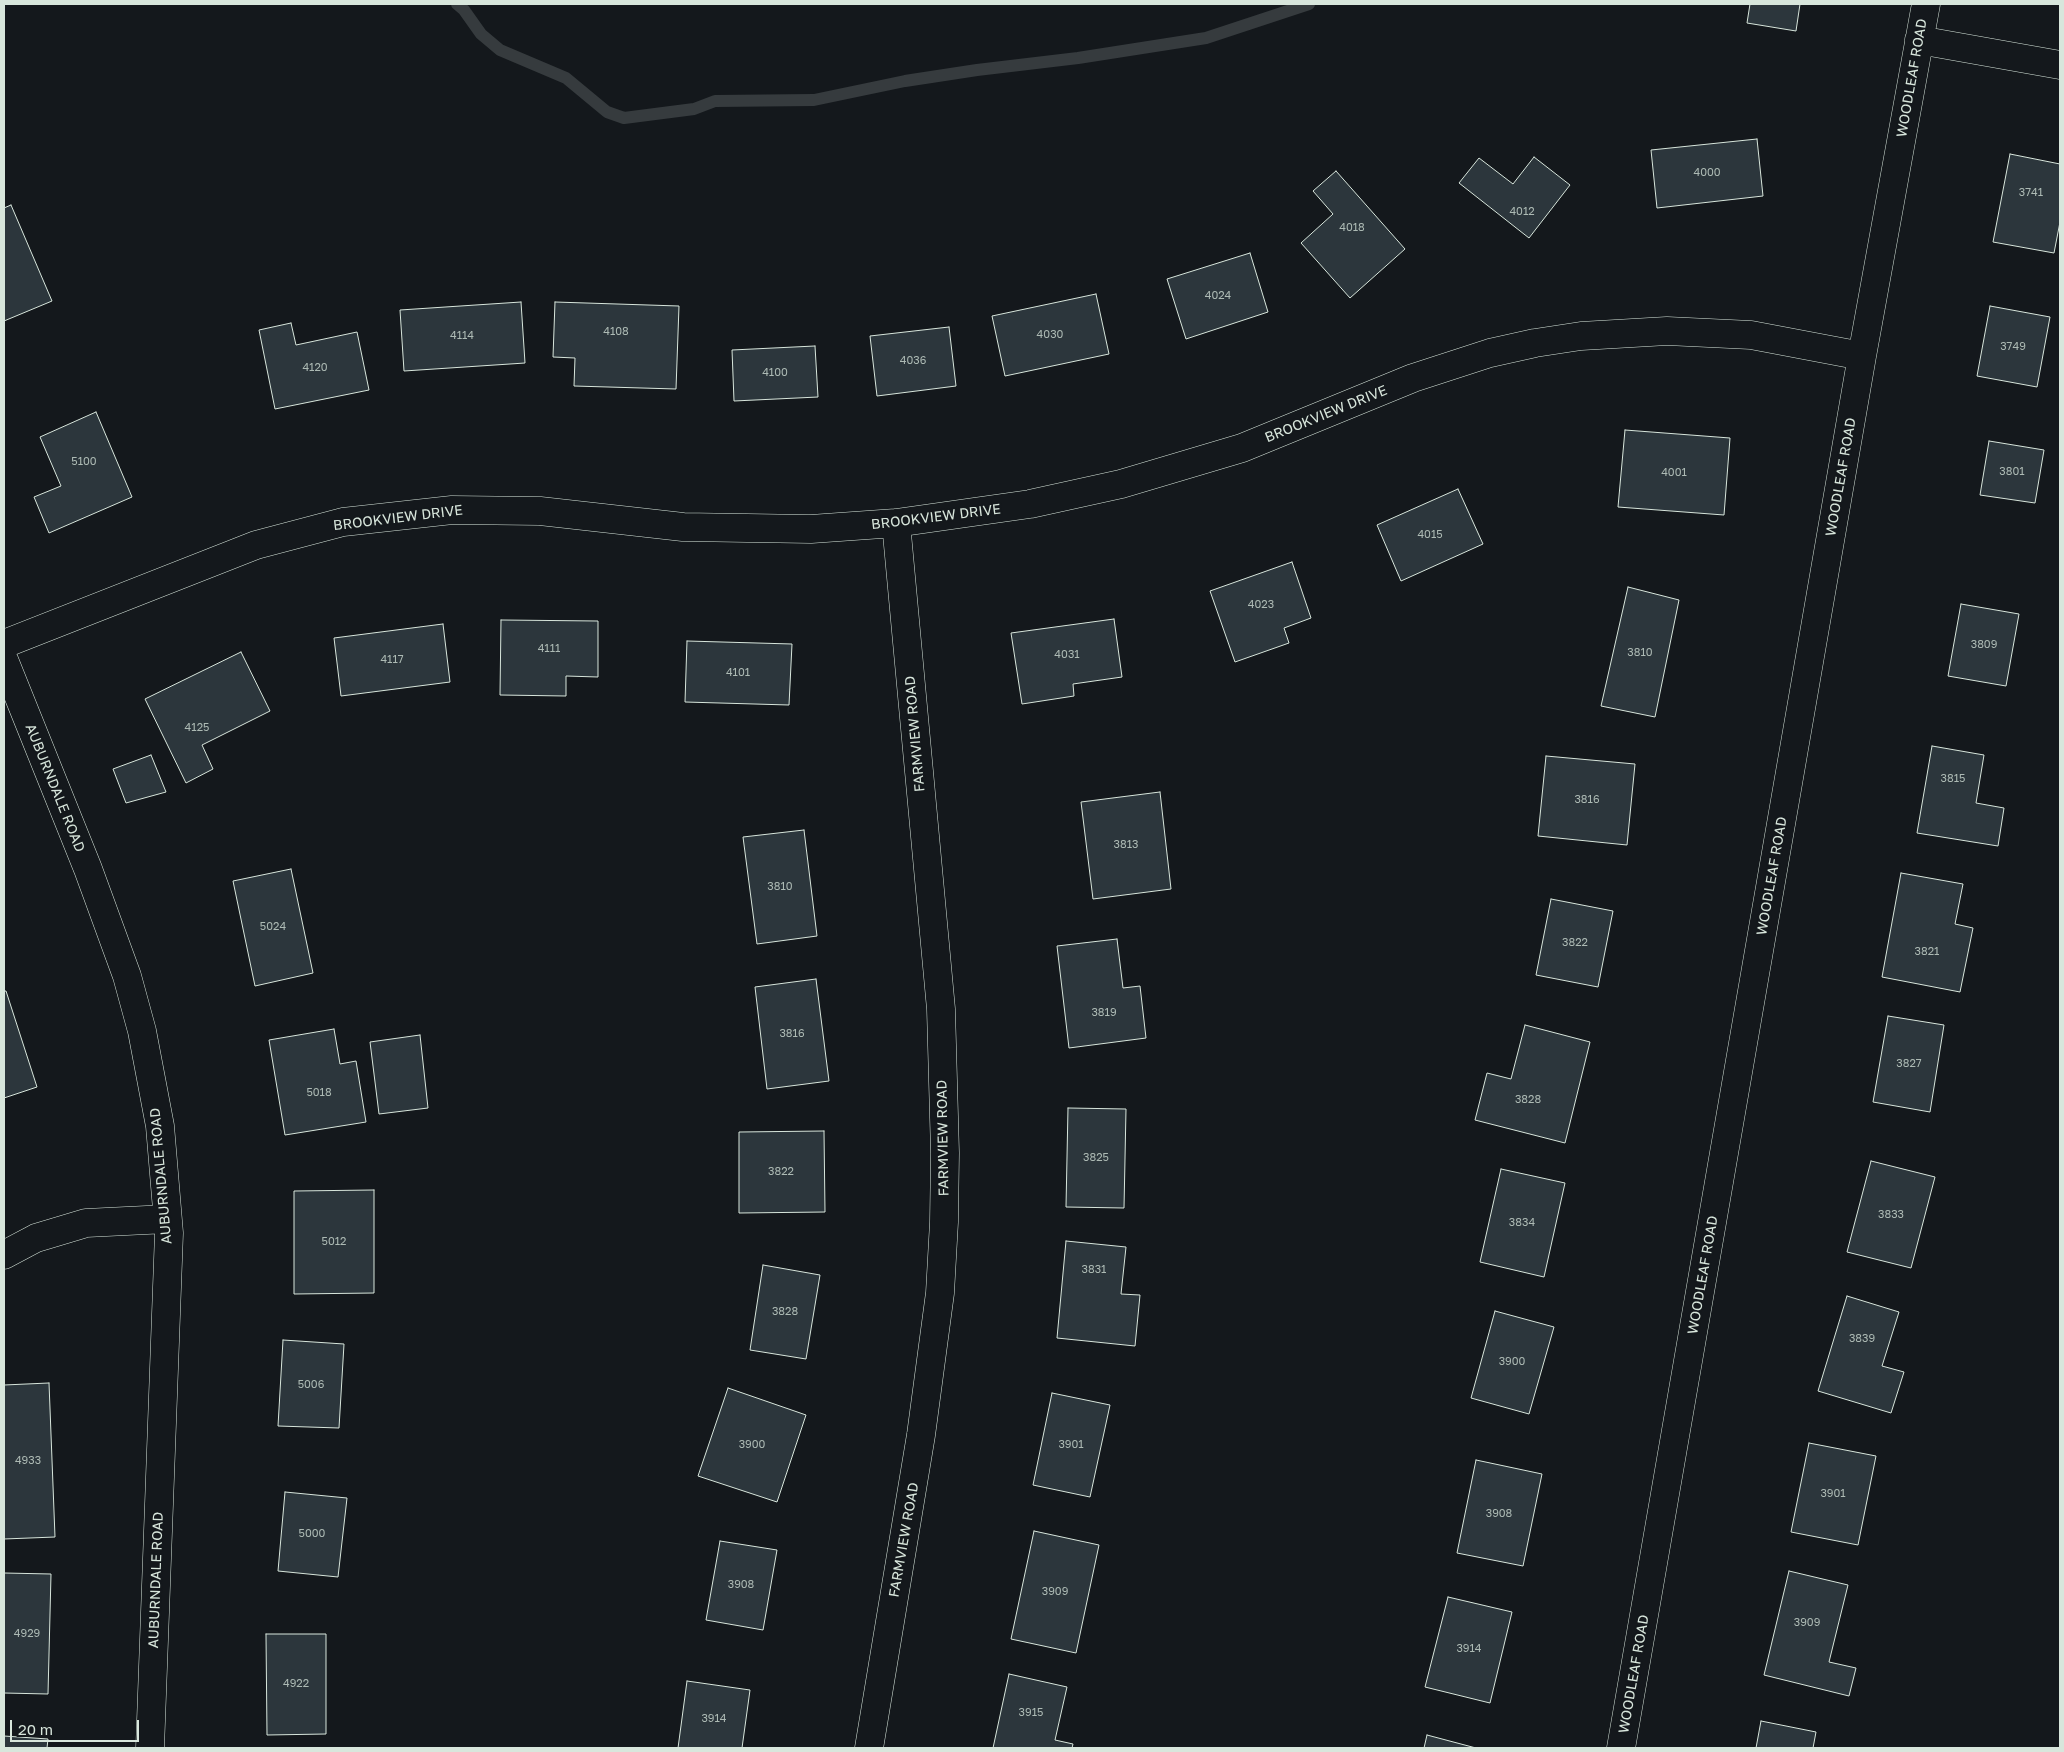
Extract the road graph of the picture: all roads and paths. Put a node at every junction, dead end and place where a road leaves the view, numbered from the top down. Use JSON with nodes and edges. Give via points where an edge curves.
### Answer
{"nodes":[{"id":1,"x":1926,"y":4,"type":"edge"},
{"id":2,"x":1919,"y":40,"type":"junction"},
{"id":3,"x":2060,"y":65,"type":"edge"},
{"id":4,"x":1862,"y":356,"type":"junction"},
{"id":5,"x":896,"y":523,"type":"junction"},
{"id":6,"x":4,"y":644,"type":"edge"},
{"id":7,"x":4,"y":660,"type":"edge"},
{"id":8,"x":167,"y":1219,"type":"junction"},
{"id":9,"x":4,"y":1255,"type":"edge"},
{"id":10,"x":150,"y":1748,"type":"edge"},
{"id":11,"x":869,"y":1748,"type":"edge"},
{"id":12,"x":1621,"y":1748,"type":"edge"}],
"edges":[{"from":1,"to":2,"type":"street","name":"WOODLEAF ROAD"},
{"from":2,"to":3,"type":"street"},
{"from":2,"to":4,"type":"street","name":"WOODLEAF ROAD"},
{"from":4,"to":5,"type":"street","name":"BROOKVIEW DRIVE","via":[[1751,335],[1667,331],[1580,336],[1535,343],[1490,353],[1413,378],[1242,448],[1121,484],[1030,504]]},
{"from":4,"to":12,"type":"street","name":"WOODLEAF ROAD"},
{"from":5,"to":6,"type":"street","name":"BROOKVIEW DRIVE","via":[[811,530],[683,527],[540,511],[452,510],[343,522],[256,545]]},
{"from":5,"to":11,"type":"street","name":"FARMVIEW ROAD","via":[[941,1009],[944,1222],[940,1293],[921,1435]]},
{"from":7,"to":8,"type":"street","name":"AUBURNDALE ROAD","via":[[127,976],[142,1031],[160,1126]]},
{"from":8,"to":9,"type":"street","via":[[86,1223],[36,1238]]},
{"from":8,"to":10,"type":"street","name":"AUBURNDALE ROAD"}]}
